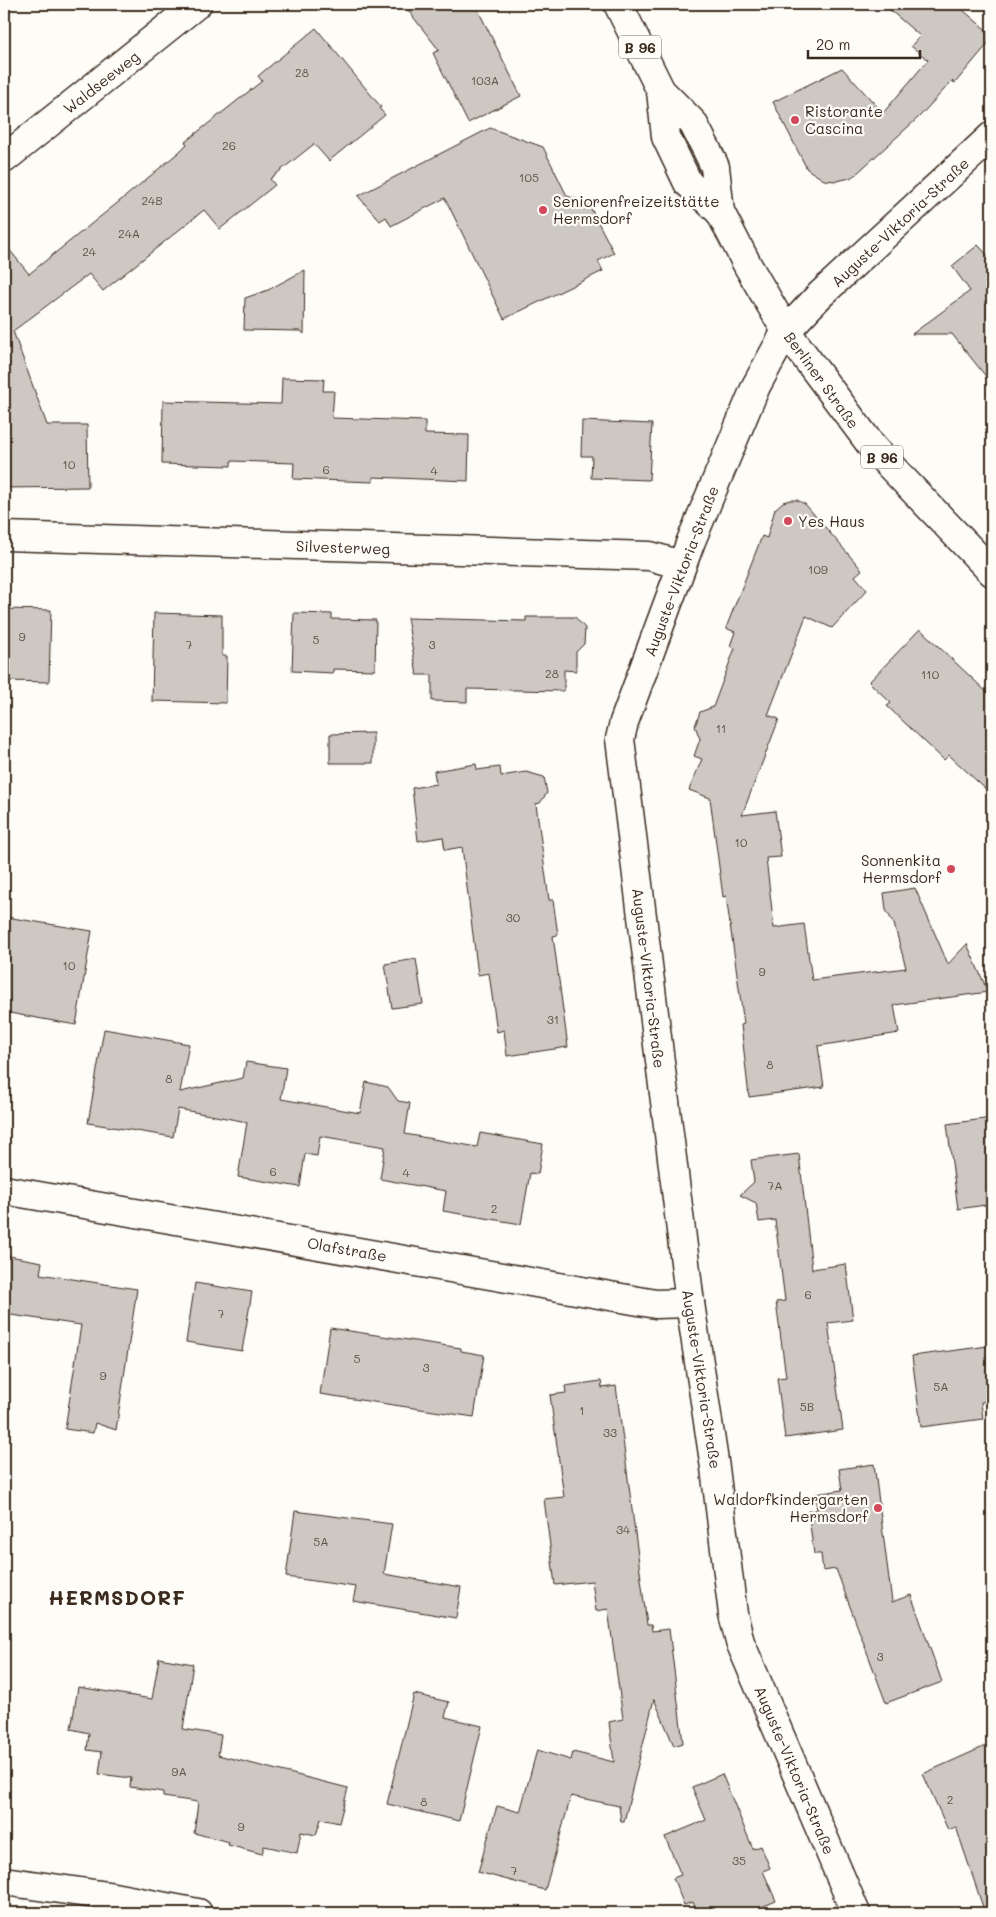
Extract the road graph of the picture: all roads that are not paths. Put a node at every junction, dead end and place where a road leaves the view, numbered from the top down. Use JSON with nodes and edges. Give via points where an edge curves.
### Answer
{"nodes":[{"id":1,"x":197,"y":4,"type":"edge"},
{"id":2,"x":618,"y":4,"type":"edge"},
{"id":3,"x":992,"y":136,"type":"edge"},
{"id":4,"x":4,"y":159,"type":"edge"},
{"id":5,"x":786,"y":331,"type":"junction"},
{"id":6,"x":4,"y":536,"type":"edge"},
{"id":7,"x":681,"y":565,"type":"junction"},
{"id":8,"x":992,"y":572,"type":"edge"},
{"id":9,"x":4,"y":1190,"type":"edge"},
{"id":10,"x":690,"y":1303,"type":"junction"},
{"id":11,"x":4,"y":1881,"type":"edge"},
{"id":12,"x":198,"y":1913,"type":"edge"},
{"id":13,"x":856,"y":1913,"type":"edge"}],
"edges":[{"from":1,"to":4,"type":"street","name":"Waldseeweg"},
{"from":2,"to":5,"type":"street","name":"Berliner Straße","number":"B 96","via":[[661,91],[666,137],[688,183],[720,212]]},
{"from":3,"to":5,"type":"street","name":"Auguste-Viktoria-Straße","via":[[820,295]]},
{"from":5,"to":7,"type":"street","name":"Auguste-Viktoria-Straße","via":[[756,386]]},
{"from":5,"to":8,"type":"street","name":"Berliner Straße","number":"B 96","via":[[874,449]]},
{"from":6,"to":7,"type":"street","name":"Silvesterweg","via":[[650,556]]},
{"from":7,"to":10,"type":"street","name":"Auguste-Viktoria-Straße","via":[[620,739]]},
{"from":9,"to":10,"type":"street","name":"Olafstraße","via":[[656,1304]]},
{"from":10,"to":13,"type":"street","name":"Auguste-Viktoria-Straße","via":[[736,1629]]},
{"from":11,"to":12,"type":"street"}]}
